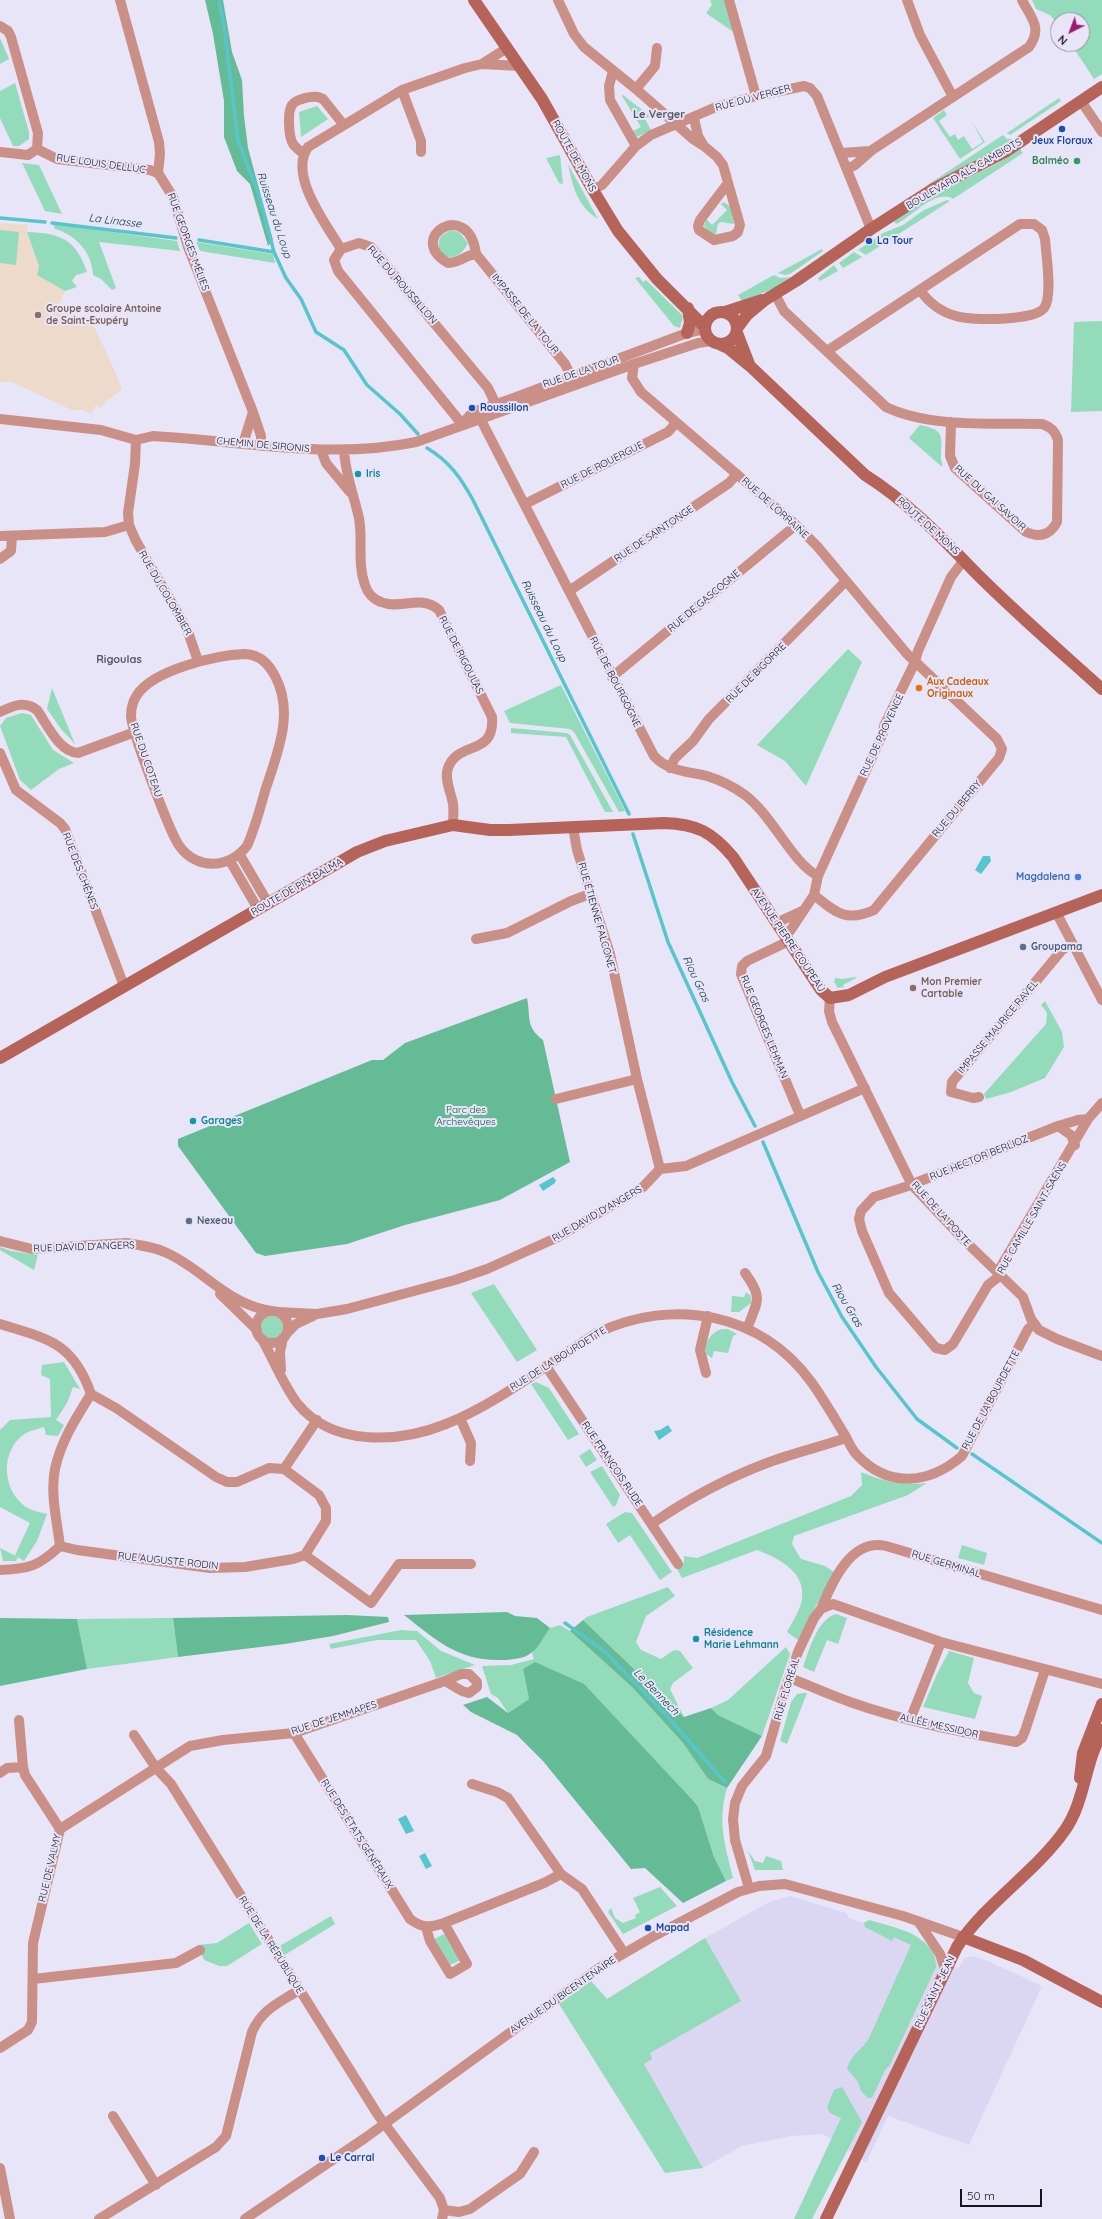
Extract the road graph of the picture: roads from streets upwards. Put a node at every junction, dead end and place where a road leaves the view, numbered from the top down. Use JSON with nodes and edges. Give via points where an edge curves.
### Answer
{"nodes":[{"id":1,"x":120,"y":0,"type":"edge"},
{"id":2,"x":474,"y":0,"type":"edge"},
{"id":3,"x":729,"y":0,"type":"edge"},
{"id":4,"x":908,"y":0,"type":"edge"},
{"id":5,"x":1022,"y":0,"type":"edge"},
{"id":6,"x":560,"y":1,"type":"edge"},
{"id":7,"x":0,"y":26,"type":"edge"},
{"id":8,"x":506,"y":48,"type":"junction"},
{"id":9,"x":657,"y":48,"type":"dead end"},
{"id":10,"x":482,"y":64,"type":"junction"},
{"id":11,"x":520,"y":66,"type":"junction"},
{"id":12,"x":613,"y":71,"type":"junction"},
{"id":13,"x":636,"y":88,"type":"junction"},
{"id":14,"x":1102,"y":88,"type":"edge"},
{"id":15,"x":402,"y":90,"type":"junction"},
{"id":16,"x":756,"y":96,"type":"junction"},
{"id":17,"x":953,"y":97,"type":"junction"},
{"id":18,"x":1081,"y":101,"type":"junction"},
{"id":19,"x":694,"y":118,"type":"junction"},
{"id":20,"x":677,"y":123,"type":"junction"},
{"id":21,"x":343,"y":124,"type":"junction"},
{"id":22,"x":1102,"y":132,"type":"edge"},
{"id":23,"x":636,"y":146,"type":"junction"},
{"id":24,"x":704,"y":146,"type":"junction"},
{"id":25,"x":37,"y":149,"type":"junction"},
{"id":26,"x":872,"y":150,"type":"junction"},
{"id":27,"x":0,"y":152,"type":"edge"},
{"id":28,"x":421,"y":152,"type":"dead end"},
{"id":29,"x":303,"y":153,"type":"junction"},
{"id":30,"x":842,"y":154,"type":"junction"},
{"id":31,"x":847,"y":169,"type":"junction"},
{"id":32,"x":158,"y":173,"type":"junction"},
{"id":33,"x":728,"y":184,"type":"junction"},
{"id":34,"x":593,"y":190,"type":"junction"},
{"id":35,"x":871,"y":229,"type":"junction"},
{"id":36,"x":341,"y":249,"type":"junction"},
{"id":37,"x":476,"y":254,"type":"junction"},
{"id":38,"x":920,"y":290,"type":"junction"},
{"id":39,"x":770,"y":297,"type":"junction"},
{"id":40,"x":685,"y":306,"type":"junction"},
{"id":41,"x":720,"y":313,"type":"junction"},
{"id":42,"x":705,"y":328,"type":"junction"},
{"id":43,"x":737,"y":330,"type":"junction"},
{"id":44,"x":687,"y":333,"type":"junction"},
{"id":45,"x":716,"y":343,"type":"junction"},
{"id":46,"x":827,"y":351,"type":"junction"},
{"id":47,"x":634,"y":364,"type":"junction"},
{"id":48,"x":750,"y":366,"type":"junction"},
{"id":49,"x":571,"y":376,"type":"junction"},
{"id":50,"x":497,"y":407,"type":"junction"},
{"id":51,"x":253,"y":412,"type":"junction"},
{"id":52,"x":0,"y":419,"type":"edge"},
{"id":53,"x":481,"y":420,"type":"junction"},
{"id":54,"x":951,"y":422,"type":"junction"},
{"id":55,"x":676,"y":423,"type":"junction"},
{"id":56,"x":462,"y":424,"type":"junction"},
{"id":57,"x":0,"y":426,"type":"edge"},
{"id":58,"x":112,"y":433,"type":"junction"},
{"id":59,"x":136,"y":440,"type":"junction"},
{"id":60,"x":416,"y":442,"type":"joint"},
{"id":61,"x":243,"y":444,"type":"junction"},
{"id":62,"x":261,"y":446,"type":"junction"},
{"id":63,"x":321,"y":450,"type":"junction"},
{"id":64,"x":344,"y":450,"type":"junction"},
{"id":65,"x":737,"y":474,"type":"junction"},
{"id":66,"x":353,"y":496,"type":"junction"},
{"id":67,"x":526,"y":504,"type":"junction"},
{"id":68,"x":796,"y":524,"type":"junction"},
{"id":69,"x":129,"y":525,"type":"junction"},
{"id":70,"x":0,"y":536,"type":"edge"},
{"id":71,"x":12,"y":536,"type":"junction"},
{"id":72,"x":0,"y":560,"type":"edge"},
{"id":73,"x":964,"y":560,"type":"junction"},
{"id":74,"x":846,"y":581,"type":"junction"},
{"id":75,"x":569,"y":591,"type":"junction"},
{"id":76,"x":198,"y":661,"type":"junction"},
{"id":77,"x":915,"y":662,"type":"junction"},
{"id":78,"x":612,"y":677,"type":"junction"},
{"id":79,"x":1102,"y":689,"type":"edge"},
{"id":80,"x":0,"y":712,"type":"edge"},
{"id":81,"x":135,"y":732,"type":"junction"},
{"id":82,"x":0,"y":753,"type":"edge"},
{"id":83,"x":670,"y":768,"type":"junction"},
{"id":84,"x":625,"y":824,"type":"joint"},
{"id":85,"x":453,"y":825,"type":"junction"},
{"id":86,"x":573,"y":827,"type":"junction"},
{"id":87,"x":240,"y":855,"type":"junction"},
{"id":88,"x":230,"y":861,"type":"junction"},
{"id":89,"x":818,"y":876,"type":"junction"},
{"id":90,"x":590,"y":894,"type":"junction"},
{"id":91,"x":814,"y":895,"type":"junction"},
{"id":92,"x":1102,"y":895,"type":"edge"},
{"id":93,"x":263,"y":906,"type":"junction"},
{"id":94,"x":802,"y":911,"type":"junction"},
{"id":95,"x":1056,"y":912,"type":"junction"},
{"id":96,"x":776,"y":923,"type":"junction"},
{"id":97,"x":787,"y":938,"type":"junction"},
{"id":98,"x":476,"y":939,"type":"dead end"},
{"id":99,"x":1072,"y":944,"type":"junction"},
{"id":100,"x":124,"y":986,"type":"junction"},
{"id":101,"x":830,"y":998,"type":"junction"},
{"id":102,"x":1102,"y":1000,"type":"edge"},
{"id":103,"x":0,"y":1058,"type":"edge"},
{"id":104,"x":637,"y":1079,"type":"junction"},
{"id":105,"x":865,"y":1088,"type":"junction"},
{"id":106,"x":980,"y":1097,"type":"dead end"},
{"id":107,"x":556,"y":1099,"type":"dead end"},
{"id":108,"x":1102,"y":1103,"type":"edge"},
{"id":109,"x":800,"y":1115,"type":"junction"},
{"id":110,"x":1088,"y":1119,"type":"junction"},
{"id":111,"x":1058,"y":1126,"type":"junction"},
{"id":112,"x":1075,"y":1145,"type":"junction"},
{"id":113,"x":660,"y":1169,"type":"junction"},
{"id":114,"x":912,"y":1185,"type":"junction"},
{"id":115,"x":0,"y":1241,"type":"edge"},
{"id":116,"x":998,"y":1272,"type":"junction"},
{"id":117,"x":745,"y":1273,"type":"dead end"},
{"id":118,"x":208,"y":1281,"type":"junction"},
{"id":119,"x":275,"y":1312,"type":"junction"},
{"id":120,"x":316,"y":1314,"type":"junction"},
{"id":121,"x":708,"y":1316,"type":"junction"},
{"id":122,"x":0,"y":1324,"type":"edge"},
{"id":123,"x":1034,"y":1324,"type":"junction"},
{"id":124,"x":746,"y":1329,"type":"junction"},
{"id":125,"x":259,"y":1335,"type":"junction"},
{"id":126,"x":285,"y":1336,"type":"junction"},
{"id":127,"x":945,"y":1350,"type":"joint"},
{"id":128,"x":1102,"y":1356,"type":"edge"},
{"id":129,"x":546,"y":1366,"type":"junction"},
{"id":130,"x":706,"y":1373,"type":"dead end"},
{"id":131,"x":281,"y":1374,"type":"junction"},
{"id":132,"x":91,"y":1394,"type":"junction"},
{"id":133,"x":460,"y":1418,"type":"junction"},
{"id":134,"x":317,"y":1420,"type":"junction"},
{"id":135,"x":846,"y":1438,"type":"junction"},
{"id":136,"x":470,"y":1461,"type":"dead end"},
{"id":137,"x":284,"y":1469,"type":"junction"},
{"id":138,"x":652,"y":1523,"type":"junction"},
{"id":139,"x":60,"y":1546,"type":"junction"},
{"id":140,"x":305,"y":1555,"type":"junction"},
{"id":141,"x":471,"y":1564,"type":"dead end"},
{"id":142,"x":678,"y":1564,"type":"dead end"},
{"id":143,"x":0,"y":1570,"type":"edge"},
{"id":144,"x":821,"y":1610,"type":"junction"},
{"id":145,"x":1102,"y":1610,"type":"edge"},
{"id":146,"x":940,"y":1642,"type":"junction"},
{"id":147,"x":1045,"y":1670,"type":"junction"},
{"id":148,"x":790,"y":1678,"type":"junction"},
{"id":149,"x":445,"y":1681,"type":"dead end"},
{"id":150,"x":1102,"y":1684,"type":"edge"},
{"id":151,"x":1102,"y":1704,"type":"edge"},
{"id":152,"x":19,"y":1720,"type":"dead end"},
{"id":153,"x":910,"y":1720,"type":"junction"},
{"id":154,"x":1102,"y":1730,"type":"edge"},
{"id":155,"x":294,"y":1732,"type":"junction"},
{"id":156,"x":134,"y":1735,"type":"dead end"},
{"id":157,"x":23,"y":1767,"type":"junction"},
{"id":158,"x":156,"y":1768,"type":"junction"},
{"id":159,"x":0,"y":1773,"type":"edge"},
{"id":160,"x":472,"y":1784,"type":"dead end"},
{"id":161,"x":1082,"y":1791,"type":"junction"},
{"id":162,"x":60,"y":1829,"type":"junction"},
{"id":163,"x":561,"y":1874,"type":"junction"},
{"id":164,"x":749,"y":1888,"type":"junction"},
{"id":165,"x":918,"y":1921,"type":"junction"},
{"id":166,"x":444,"y":1923,"type":"junction"},
{"id":167,"x":426,"y":1927,"type":"junction"},
{"id":168,"x":963,"y":1937,"type":"junction"},
{"id":169,"x":200,"y":1950,"type":"dead end"},
{"id":170,"x":624,"y":1953,"type":"junction"},
{"id":171,"x":945,"y":1969,"type":"junction"},
{"id":172,"x":33,"y":1979,"type":"junction"},
{"id":173,"x":299,"y":1990,"type":"junction"},
{"id":174,"x":1102,"y":2002,"type":"edge"},
{"id":175,"x":0,"y":2048,"type":"edge"},
{"id":176,"x":113,"y":2116,"type":"dead end"},
{"id":177,"x":385,"y":2124,"type":"junction"},
{"id":178,"x":534,"y":2152,"type":"dead end"},
{"id":179,"x":0,"y":2168,"type":"edge"},
{"id":180,"x":156,"y":2185,"type":"junction"},
{"id":181,"x":443,"y":2214,"type":"edge"},
{"id":182,"x":10,"y":2219,"type":"edge"},
{"id":183,"x":99,"y":2219,"type":"edge"},
{"id":184,"x":245,"y":2219,"type":"edge"},
{"id":185,"x":826,"y":2219,"type":"edge"}],
"edges":[{"from":1,"to":32,"type":"street","via":[[158,142]]},
{"from":2,"to":8,"type":"street","name":"ROUTE DE MONS"},
{"from":3,"to":16,"type":"street"},
{"from":4,"to":17,"type":"street","via":[[920,35]]},
{"from":5,"to":17,"type":"street","via":[[1037,29],[1036,38],[1029,47]]},
{"from":6,"to":12,"type":"street","via":[[579,41]]},
{"from":7,"to":25,"type":"street","via":[[8,31],[11,37],[38,133]]},
{"from":8,"to":10,"type":"street"},
{"from":8,"to":11,"type":"street","name":"ROUTE DE MONS"},
{"from":9,"to":13,"type":"street","via":[[655,66]]},
{"from":10,"to":11,"type":"street"},
{"from":10,"to":15,"type":"street"},
{"from":11,"to":34,"type":"street","name":"ROUTE DE MONS","via":[[542,99]]},
{"from":12,"to":13,"type":"street"},
{"from":12,"to":23,"type":"street","via":[[609,86],[610,100]]},
{"from":13,"to":20,"type":"street"},
{"from":14,"to":18,"type":"street","name":"BOULEVARD ALS CAMBIOTS"},
{"from":15,"to":21,"type":"street"},
{"from":15,"to":28,"type":"street","via":[[421,141]]},
{"from":16,"to":19,"type":"street","name":"RUE DU VERGER","via":[[716,107]]},
{"from":16,"to":30,"type":"street","name":"RUE DU VERGER","via":[[798,86],[810,88],[817,96]]},
{"from":17,"to":26,"type":"street"},
{"from":18,"to":22,"type":"street"},
{"from":18,"to":35,"type":"street","name":"BOULEVARD ALS CAMBIOTS","via":[[992,159],[933,189]]},
{"from":19,"to":20,"type":"street","name":"RUE DU VERGER"},
{"from":19,"to":24,"type":"street","via":[[698,136]]},
{"from":20,"to":23,"type":"street","name":"RUE DU VERGER","via":[[651,135]]},
{"from":20,"to":24,"type":"street"},
{"from":21,"to":29,"type":"street","via":[[317,140]]},
{"from":21,"to":29,"type":"street","via":[[318,96],[295,102],[290,112],[291,139]]},
{"from":23,"to":34,"type":"street","name":"RUE DU VERGER","via":[[602,185]]},
{"from":24,"to":33,"type":"street","via":[[718,157]]},
{"from":25,"to":27,"type":"street","via":[[28,155]]},
{"from":25,"to":32,"type":"street","name":"RUE LOUIS DELLUC","via":[[57,159]]},
{"from":26,"to":30,"type":"street"},
{"from":26,"to":31,"type":"street"},
{"from":29,"to":36,"type":"street","via":[[301,162],[308,190]]},
{"from":30,"to":31,"type":"street","name":"RUE DU VERGER"},
{"from":31,"to":35,"type":"street","name":"RUE DU VERGER"},
{"from":32,"to":51,"type":"street","name":"RUE GEORGES MÉLIES","via":[[173,197],[188,247]]},
{"from":33,"to":33,"type":"street","via":[[740,225],[738,232],[733,236],[714,240],[699,230],[698,226]]},
{"from":34,"to":40,"type":"street","name":"ROUTE DE MONS","via":[[634,252]]},
{"from":35,"to":39,"type":"street","name":"BOULEVARD ALS CAMBIOTS"},
{"from":36,"to":50,"type":"street","name":"RUE DU ROUSSILLON","via":[[359,243],[371,247],[488,388]]},
{"from":36,"to":56,"type":"street","via":[[334,260],[338,271]]},
{"from":37,"to":37,"type":"street","name":"IMPASSE DE LA TOUR","via":[[472,236],[457,225],[443,227],[434,235],[432,246],[448,263],[460,262]]},
{"from":37,"to":49,"type":"street","name":"IMPASSE DE LA TOUR","via":[[565,364]]},
{"from":38,"to":38,"type":"street","via":[[927,300],[955,316],[970,319],[1030,316],[1040,313],[1048,301],[1046,239],[1042,230],[1034,224],[1020,224]]},
{"from":38,"to":46,"type":"street"},
{"from":39,"to":41,"type":"street","name":"BOULEVARD ALS CAMBIOTS"},
{"from":39,"to":43,"type":"street","name":"BOULEVARD ALS CAMBIOTS","via":[[747,315]]},
{"from":39,"to":46,"type":"street","name":"RUE DU GAI SAVOIR"},
{"from":40,"to":41,"type":"street","name":"ROUTE DE MONS","via":[[699,311]]},
{"from":40,"to":42,"type":"street","name":"ROUTE DE MONS"},
{"from":40,"to":44,"type":"street","via":[[690,323]]},
{"from":41,"to":42,"type":"street","via":[[710,317]]},
{"from":41,"to":43,"type":"street","via":[[734,318]]},
{"from":42,"to":44,"type":"street","name":"RUE DE LA TOUR"},
{"from":42,"to":45,"type":"street"},
{"from":43,"to":45,"type":"street","via":[[731,342]]},
{"from":43,"to":48,"type":"street","name":"ROUTE DE MONS"},
{"from":44,"to":49,"type":"street","name":"RUE DE LA TOUR"},
{"from":45,"to":47,"type":"street","name":"RUE DE LA TOUR","via":[[698,343]]},
{"from":45,"to":48,"type":"street","name":"ROUTE DE MONS","via":[[728,348]]},
{"from":46,"to":54,"type":"street","name":"RUE DU GAI SAVOIR","via":[[886,407],[897,412]]},
{"from":47,"to":50,"type":"street","name":"RUE DE LA TOUR"},
{"from":47,"to":55,"type":"street","name":"RUE DE LORRAINE","via":[[632,375],[636,385]]},
{"from":48,"to":73,"type":"street","name":"ROUTE DE MONS","via":[[865,475],[881,485],[926,523]]},
{"from":49,"to":50,"type":"street","name":"RUE DE LA TOUR"},
{"from":50,"to":53,"type":"street","name":"RUE DE LA TOUR"},
{"from":50,"to":56,"type":"street","name":"RUE DE LA TOUR","via":[[473,412]]},
{"from":51,"to":61,"type":"street"},
{"from":51,"to":62,"type":"street","name":"RUE GEORGES MÉLIES","via":[[261,436]]},
{"from":52,"to":58,"type":"street","name":"CHEMIN DE SIRONIS"},
{"from":53,"to":56,"type":"street","name":"RUE DE LA TOUR"},
{"from":53,"to":67,"type":"street","name":"RUE DE BOURGOGNE"},
{"from":54,"to":54,"type":"street","name":"RUE DU GAI SAVOIR","via":[[1042,424],[1053,430],[1058,440],[1057,522],[1052,530],[1036,536],[1026,532],[955,468],[950,456]]},
{"from":55,"to":65,"type":"street","name":"RUE DE LORRAINE"},
{"from":55,"to":67,"type":"street","name":"RUE DE ROUERGUE","via":[[668,432]]},
{"from":56,"to":60,"type":"street","name":"RUE DE LA TOUR"},
{"from":57,"to":58,"type":"street","name":"CHEMIN DE SIRONIS","via":[[101,436]]},
{"from":58,"to":59,"type":"street","name":"CHEMIN DE SIRONIS"},
{"from":59,"to":61,"type":"street","name":"CHEMIN DE SIRONIS","via":[[153,436]]},
{"from":59,"to":69,"type":"street","name":"RUE DU COLOMBIER"},
{"from":60,"to":64,"type":"street","name":"CHEMIN DE SIRONIS"},
{"from":61,"to":62,"type":"street","name":"CHEMIN DE SIRONIS"},
{"from":62,"to":63,"type":"street","name":"CHEMIN DE SIRONIS"},
{"from":63,"to":64,"type":"street","name":"CHEMIN DE SIRONIS"},
{"from":63,"to":66,"type":"street","name":"RUE DE RIGOULAS","via":[[326,463]]},
{"from":64,"to":66,"type":"street","name":"RUE DE RIGOULAS"},
{"from":65,"to":68,"type":"street","name":"RUE DE LORRAINE"},
{"from":65,"to":75,"type":"street","name":"RUE DE SAINTONGE","via":[[729,483]]},
{"from":66,"to":85,"type":"street","name":"RUE DE RIGOULAS","via":[[359,519],[362,574],[369,593],[385,603],[426,602],[439,610],[492,717],[492,730],[485,742],[456,756],[448,769],[446,776],[454,810]]},
{"from":67,"to":75,"type":"street","name":"RUE DE BOURGOGNE"},
{"from":68,"to":74,"type":"street","name":"RUE DE LORRAINE"},
{"from":68,"to":78,"type":"street","name":"RUE DE GASCOGNE"},
{"from":69,"to":71,"type":"street","via":[[105,532]]},
{"from":69,"to":76,"type":"street","name":"RUE DU COLOMBIER","via":[[187,629]]},
{"from":70,"to":71,"type":"street"},
{"from":71,"to":72,"type":"street","via":[[11,551]]},
{"from":73,"to":77,"type":"street","name":"RUE DE PROVENCE","via":[[951,577]]},
{"from":73,"to":79,"type":"street","name":"ROUTE DE MONS"},
{"from":74,"to":77,"type":"street","name":"RUE DE LORRAINE"},
{"from":74,"to":83,"type":"street","name":"RUE DE BIGORRE","via":[[709,720],[693,741],[675,758]]},
{"from":75,"to":78,"type":"street","name":"RUE DE BOURGOGNE"},
{"from":76,"to":81,"type":"street","name":"RUE DU COTEAU","via":[[150,682],[142,689],[131,716]]},
{"from":76,"to":87,"type":"street","name":"RUE DU COTEAU","via":[[231,654],[254,655],[264,660],[271,668],[282,696],[282,738],[251,836]]},
{"from":77,"to":89,"type":"street","name":"RUE DE PROVENCE"},
{"from":77,"to":91,"type":"street","name":"RUE DU BERRY","via":[[997,739],[1002,750],[1000,758],[874,910],[858,916],[846,916],[830,908]]},
{"from":78,"to":83,"type":"street","name":"RUE DE BOURGOGNE","via":[[648,748],[660,763]]},
{"from":80,"to":81,"type":"street","via":[[20,704],[32,706],[60,743],[73,752]]},
{"from":81,"to":88,"type":"street","name":"RUE DU COTEAU","via":[[179,846],[195,860],[205,863]]},
{"from":82,"to":100,"type":"street","name":"RUE DES CHÊNES","via":[[16,790],[65,829]]},
{"from":83,"to":89,"type":"street","name":"RUE DE BOURGOGNE","via":[[706,776],[745,795],[774,824],[809,871]]},
{"from":84,"to":86,"type":"street","name":"ROUTE DE PIN-BALMA"},
{"from":84,"to":96,"type":"street","name":"AVENUE PIERRE COUPEAU","via":[[678,823],[696,826],[712,835],[733,857]]},
{"from":85,"to":86,"type":"street","name":"ROUTE DE PIN-BALMA","via":[[490,830]]},
{"from":85,"to":93,"type":"street","name":"ROUTE DE PIN-BALMA","via":[[371,845]]},
{"from":86,"to":90,"type":"street","name":"RUE ÉTIENNE FALCONET"},
{"from":87,"to":88,"type":"street","name":"RUE DU COTEAU"},
{"from":87,"to":93,"type":"street"},
{"from":88,"to":93,"type":"street"},
{"from":89,"to":91,"type":"street","name":"RUE DE PROVENCE"},
{"from":90,"to":98,"type":"street","via":[[507,933]]},
{"from":90,"to":104,"type":"street","name":"RUE ÉTIENNE FALCONET","via":[[610,954]]},
{"from":91,"to":94,"type":"street","name":"RUE DE PROVENCE"},
{"from":92,"to":95,"type":"street","name":"AVENUE PIERRE COUPEAU"},
{"from":93,"to":100,"type":"street","name":"ROUTE DE PIN-BALMA"},
{"from":94,"to":96,"type":"street","name":"RUE DE PROVENCE"},
{"from":94,"to":97,"type":"street","name":"RUE DE PROVENCE"},
{"from":95,"to":99,"type":"street"},
{"from":95,"to":101,"type":"street","name":"AVENUE PIERRE COUPEAU","via":[[886,976],[849,994]]},
{"from":96,"to":97,"type":"street","name":"AVENUE PIERRE COUPEAU"},
{"from":97,"to":101,"type":"street","name":"AVENUE PIERRE COUPEAU","via":[[821,990]]},
{"from":97,"to":109,"type":"street","name":"RUE GEORGES LEHMAN","via":[[747,961],[742,966],[741,974]]},
{"from":99,"to":102,"type":"street"},
{"from":99,"to":106,"type":"street","name":"IMPASSE MAURICE RAVEL","via":[[1062,950],[952,1082],[951,1092],[973,1098]]},
{"from":100,"to":103,"type":"street","name":"ROUTE DE PIN-BALMA"},
{"from":101,"to":105,"type":"street","name":"RUE DE LA POSTE","via":[[830,1016]]},
{"from":104,"to":107,"type":"street"},
{"from":104,"to":113,"type":"street","name":"RUE ÉTIENNE FALCONET"},
{"from":105,"to":109,"type":"street"},
{"from":105,"to":114,"type":"street","name":"RUE DE LA POSTE"},
{"from":108,"to":110,"type":"street","name":"RUE CAMILLE SAINT-SAËNS"},
{"from":109,"to":113,"type":"street","via":[[686,1166]]},
{"from":110,"to":111,"type":"street","name":"RUE HECTOR BERLIOZ"},
{"from":110,"to":112,"type":"street","name":"RUE CAMILLE SAINT-SAËNS"},
{"from":111,"to":112,"type":"street","via":[[1072,1135]]},
{"from":111,"to":114,"type":"street","name":"RUE HECTOR BERLIOZ"},
{"from":112,"to":116,"type":"street","name":"RUE CAMILLE SAINT-SAËNS"},
{"from":113,"to":120,"type":"street","name":"RUE DAVID D'ANGERS","via":[[644,1187],[558,1238],[487,1269],[392,1298]]},
{"from":114,"to":116,"type":"street","name":"RUE DE LA POSTE"},
{"from":114,"to":127,"type":"street","name":"RUE HECTOR BERLIOZ","via":[[874,1197],[865,1205],[859,1219],[889,1293],[936,1348]]},
{"from":115,"to":118,"type":"street","name":"RUE DAVID D'ANGERS","via":[[32,1249],[126,1243],[140,1245],[167,1253]]},
{"from":116,"to":123,"type":"street","name":"RUE DE LA POSTE","via":[[1023,1297]]},
{"from":116,"to":127,"type":"street","name":"RUE CAMILLE SAINT-SAËNS","via":[[997,1278],[988,1285],[953,1344]]},
{"from":117,"to":124,"type":"street","via":[[756,1288],[757,1301]]},
{"from":118,"to":119,"type":"street","name":"RUE DAVID D'ANGERS","via":[[238,1300]]},
{"from":118,"to":125,"type":"street","name":"RUE DAVID D'ANGERS"},
{"from":119,"to":120,"type":"street","name":"RUE DAVID D'ANGERS"},
{"from":119,"to":125,"type":"street","via":[[266,1312],[258,1320]]},
{"from":119,"to":126,"type":"street","via":[[287,1321]]},
{"from":120,"to":126,"type":"street","name":"RUE DAVID D'ANGERS","via":[[296,1324]]},
{"from":121,"to":124,"type":"street","name":"RUE DE LA BOURDETTE","via":[[728,1320]]},
{"from":121,"to":129,"type":"street","name":"RUE DE LA BOURDETTE","via":[[680,1313],[635,1318],[597,1333]]},
{"from":121,"to":130,"type":"street","via":[[700,1350]]},
{"from":122,"to":132,"type":"street","via":[[46,1338],[61,1347],[73,1358],[84,1374]]},
{"from":123,"to":128,"type":"street","via":[[1050,1336]]},
{"from":123,"to":135,"type":"street","name":"RUE DE LA BOURDETTE","via":[[1028,1329],[967,1449],[954,1463],[930,1475],[900,1479],[887,1476],[865,1463]]},
{"from":124,"to":135,"type":"street","name":"RUE DE LA BOURDETTE","via":[[768,1340],[798,1366]]},
{"from":125,"to":126,"type":"street","via":[[272,1343]]},
{"from":125,"to":131,"type":"street","name":"RUE DE LA BOURDETTE"},
{"from":126,"to":131,"type":"street","name":"RUE DE LA BOURDETTE","via":[[280,1358]]},
{"from":129,"to":133,"type":"street","name":"RUE DE LA BOURDETTE"},
{"from":129,"to":138,"type":"street","name":"RUE FRANÇOIS RUDE"},
{"from":131,"to":134,"type":"street","name":"RUE DE LA BOURDETTE","via":[[297,1403]]},
{"from":132,"to":137,"type":"street","via":[[227,1482],[238,1482],[269,1468]]},
{"from":132,"to":139,"type":"street","via":[[69,1430],[55,1470],[54,1500]]},
{"from":133,"to":134,"type":"street","name":"RUE DE LA BOURDETTE","via":[[418,1432],[381,1438],[350,1435]]},
{"from":133,"to":136,"type":"street","via":[[471,1443]]},
{"from":134,"to":137,"type":"street"},
{"from":135,"to":138,"type":"street","via":[[766,1464],[718,1485],[674,1508]]},
{"from":137,"to":140,"type":"street","via":[[319,1495],[326,1508],[326,1521]]},
{"from":138,"to":142,"type":"street","name":"RUE FRANÇOIS RUDE"},
{"from":139,"to":140,"type":"street","name":"RUE AUGUSTE RODIN","via":[[210,1568],[245,1567]]},
{"from":139,"to":143,"type":"street","via":[[34,1566],[22,1570]]},
{"from":140,"to":141,"type":"street","via":[[371,1603],[399,1564]]},
{"from":144,"to":145,"type":"street","name":"RUE GERMINAL","via":[[826,1596],[851,1556],[857,1550],[872,1544]]},
{"from":144,"to":146,"type":"street","via":[[833,1604]]},
{"from":144,"to":148,"type":"street","name":"RUE FLORÉAL","via":[[814,1618],[798,1652]]},
{"from":146,"to":147,"type":"street"},
{"from":146,"to":153,"type":"street"},
{"from":147,"to":150,"type":"street"},
{"from":147,"to":153,"type":"street","name":"ALLÉE MESSIDOR","via":[[1025,1731],[1022,1738],[1016,1742]]},
{"from":148,"to":153,"type":"street","name":"ALLÉE MESSIDOR","via":[[850,1702]]},
{"from":148,"to":164,"type":"street","name":"RUE FLORÉAL","via":[[766,1756],[742,1786],[735,1803],[735,1840]]},
{"from":149,"to":155,"type":"street","name":"RUE DE JEMMAPES"},
{"from":151,"to":161,"type":"street","name":"RUE SAINT-JEAN","via":[[1080,1768]]},
{"from":152,"to":157,"type":"street","name":"RUE DE VALMY"},
{"from":154,"to":161,"type":"street","name":"RUE SAINT-JEAN"},
{"from":155,"to":158,"type":"street","name":"RUE DE JEMMAPES","via":[[190,1746]]},
{"from":155,"to":167,"type":"street","name":"RUE DES ÉTATS GÉNÉRAUX","via":[[410,1919]]},
{"from":156,"to":158,"type":"street"},
{"from":157,"to":159,"type":"street","via":[[7,1768]]},
{"from":157,"to":162,"type":"street","name":"RUE DE VALMY"},
{"from":158,"to":162,"type":"street","name":"RUE DE JEMMAPES"},
{"from":158,"to":173,"type":"street","name":"RUE DE LA RÉPUBLIQUE","via":[[171,1784]]},
{"from":160,"to":163,"type":"street","via":[[508,1798]]},
{"from":161,"to":168,"type":"street","name":"RUE SAINT-JEAN","via":[[1074,1815],[1060,1836]]},
{"from":162,"to":172,"type":"street","name":"RUE DE VALMY","via":[[33,1943]]},
{"from":163,"to":166,"type":"street"},
{"from":163,"to":170,"type":"street","via":[[582,1889]]},
{"from":164,"to":165,"type":"street","name":"AVENUE DU BICENTENAIRE","via":[[785,1884]]},
{"from":164,"to":170,"type":"street","name":"AVENUE DU BICENTENAIRE"},
{"from":165,"to":168,"type":"street","name":"AVENUE DU BICENTENAIRE"},
{"from":165,"to":171,"type":"street","via":[[940,1954]]},
{"from":166,"to":167,"type":"street"},
{"from":166,"to":167,"type":"street","via":[[467,1964],[450,1974],[430,1941]]},
{"from":168,"to":171,"type":"street","name":"RUE SAINT-JEAN"},
{"from":168,"to":174,"type":"street","via":[[1023,1960]]},
{"from":169,"to":172,"type":"street","via":[[176,1963]]},
{"from":170,"to":177,"type":"street","name":"AVENUE DU BICENTENAIRE","via":[[575,1985]]},
{"from":171,"to":185,"type":"street","name":"RUE SAINT-JEAN"},
{"from":172,"to":175,"type":"street","name":"RUE DE VALMY","via":[[32,2022],[28,2030]]},
{"from":173,"to":177,"type":"street","name":"RUE DE LA RÉPUBLIQUE"},
{"from":173,"to":180,"type":"street","via":[[261,2015],[257,2022],[252,2032],[226,2136],[216,2147]]},
{"from":176,"to":180,"type":"street"},
{"from":177,"to":181,"type":"street","name":"RUE DE LA RÉPUBLIQUE","via":[[440,2198]]},
{"from":177,"to":184,"type":"street","name":"AVENUE DU BICENTENAIRE"},
{"from":178,"to":181,"type":"street","via":[[520,2174],[470,2210]]},
{"from":179,"to":182,"type":"street"},
{"from":180,"to":183,"type":"street"}]}
